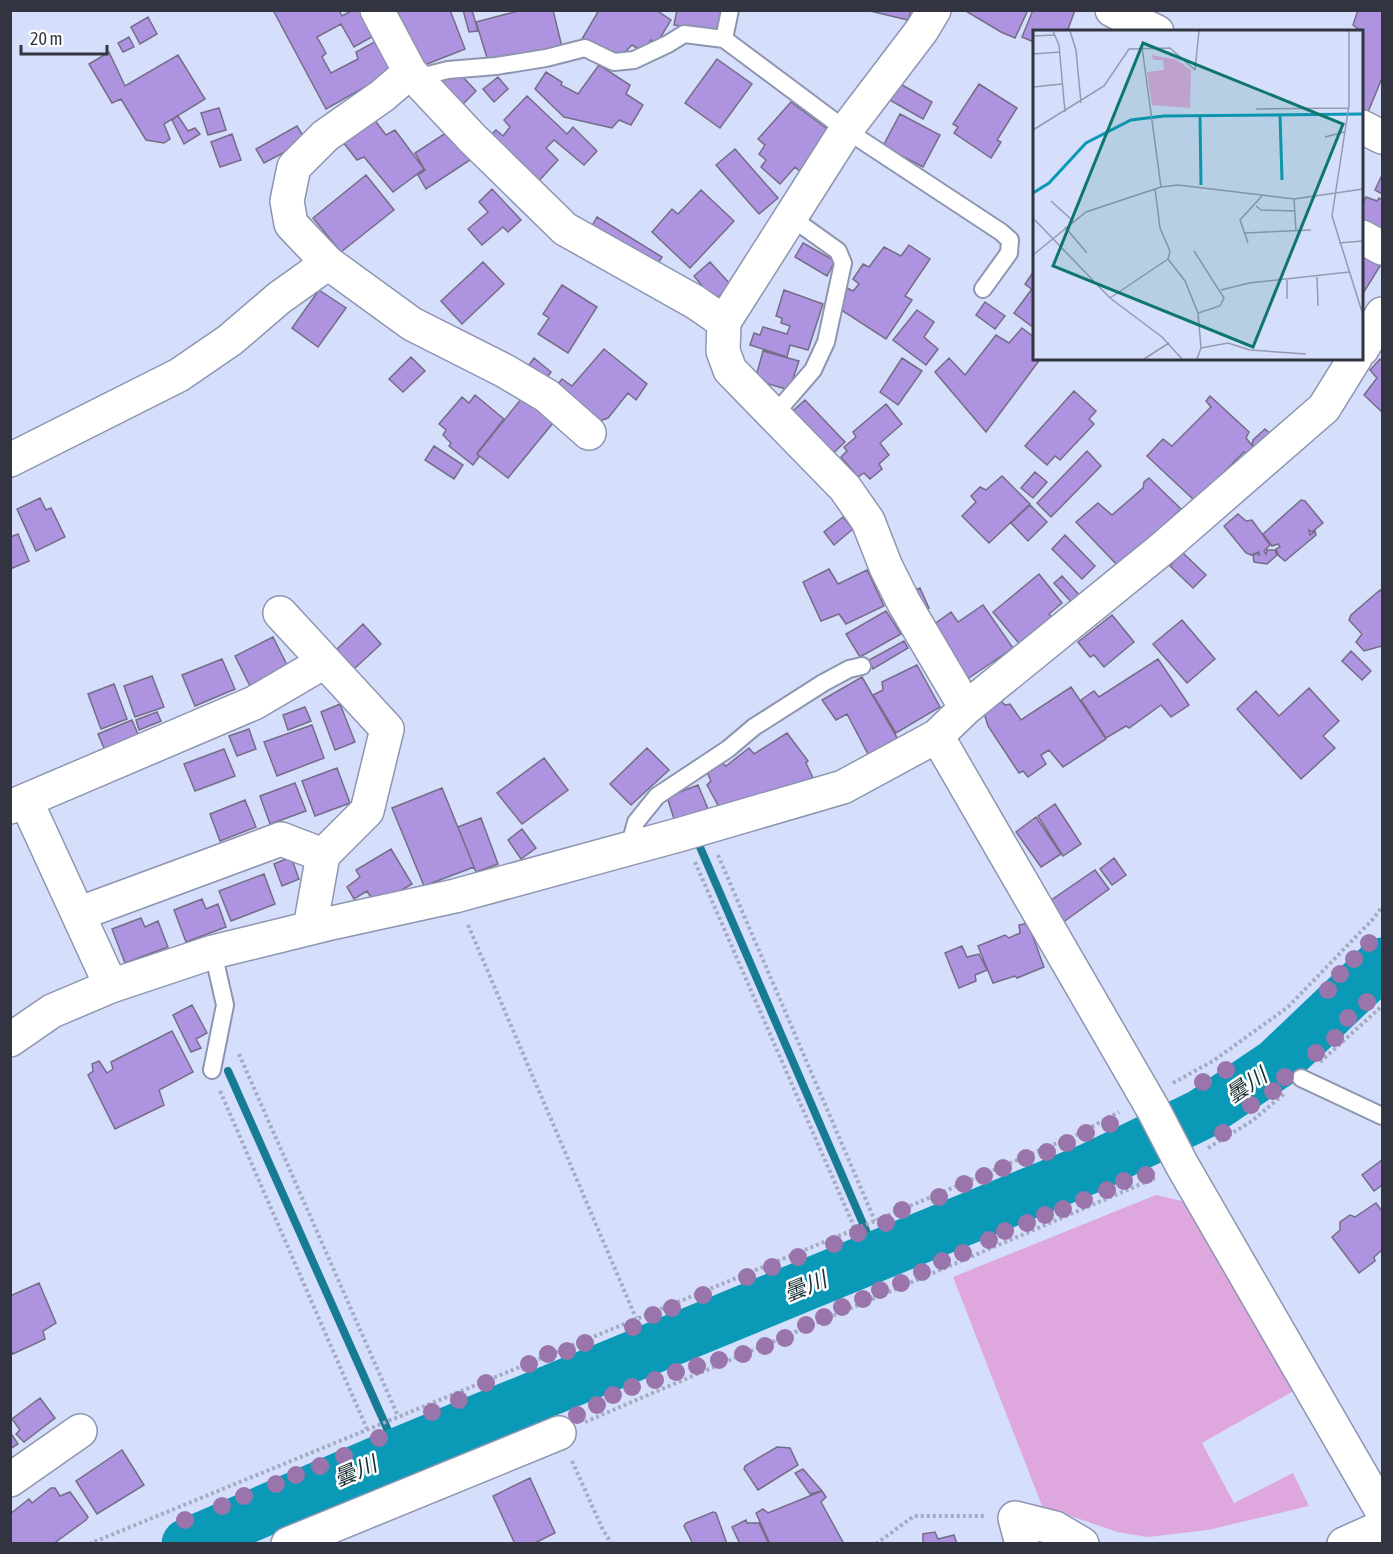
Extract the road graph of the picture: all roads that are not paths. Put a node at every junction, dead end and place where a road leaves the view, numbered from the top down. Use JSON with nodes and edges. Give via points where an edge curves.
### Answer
{"nodes":[{"id":1,"x":377,"y":10,"type":"edge"},
{"id":2,"x":730,"y":10,"type":"edge"},
{"id":3,"x":934,"y":10,"type":"edge"},
{"id":4,"x":1112,"y":10,"type":"edge"},
{"id":5,"x":1153,"y":30,"type":"edge"},
{"id":6,"x":724,"y":39,"type":"junction"},
{"id":7,"x":413,"y":75,"type":"junction"},
{"id":8,"x":1363,"y":127,"type":"edge"},
{"id":9,"x":846,"y":130,"type":"junction"},
{"id":10,"x":1383,"y":137,"type":"edge"},
{"id":11,"x":789,"y":216,"type":"junction"},
{"id":12,"x":1363,"y":238,"type":"edge"},
{"id":13,"x":1383,"y":248,"type":"edge"},
{"id":14,"x":328,"y":263,"type":"junction"},
{"id":15,"x":983,"y":289,"type":"dead end"},
{"id":16,"x":1382,"y":318,"type":"edge"},
{"id":17,"x":724,"y":322,"type":"junction"},
{"id":18,"x":1363,"y":347,"type":"edge"},
{"id":19,"x":1354,"y":360,"type":"edge"},
{"id":20,"x":774,"y":415,"type":"junction"},
{"id":21,"x":589,"y":433,"type":"dead end"},
{"id":22,"x":10,"y":460,"type":"edge"},
{"id":23,"x":280,"y":613,"type":"dead end"},
{"id":24,"x":324,"y":662,"type":"junction"},
{"id":25,"x":862,"y":666,"type":"dead end"},
{"id":26,"x":966,"y":708,"type":"junction"},
{"id":27,"x":937,"y":735,"type":"junction"},
{"id":28,"x":18,"y":804,"type":"edge"},
{"id":29,"x":629,"y":848,"type":"junction"},
{"id":30,"x":323,"y":855,"type":"junction"},
{"id":31,"x":78,"y":914,"type":"junction"},
{"id":32,"x":310,"y":928,"type":"junction"},
{"id":33,"x":213,"y":952,"type":"junction"},
{"id":34,"x":111,"y":986,"type":"junction"},
{"id":35,"x":10,"y":1040,"type":"edge"},
{"id":36,"x":212,"y":1070,"type":"road end"},
{"id":37,"x":1301,"y":1078,"type":"road end"},
{"id":38,"x":1383,"y":1116,"type":"edge"},
{"id":39,"x":80,"y":1431,"type":"dead end"},
{"id":40,"x":560,"y":1433,"type":"road end"},
{"id":41,"x":10,"y":1480,"type":"edge"},
{"id":42,"x":1383,"y":1511,"type":"edge"},
{"id":43,"x":1383,"y":1527,"type":"edge"},
{"id":44,"x":1018,"y":1531,"type":"edge"},
{"id":45,"x":288,"y":1544,"type":"edge"},
{"id":46,"x":1082,"y":1544,"type":"edge"},
{"id":47,"x":1344,"y":1544,"type":"edge"}],
"edges":[{"from":1,"to":7,"type":"street"},
{"from":2,"to":6,"type":"lane"},
{"from":3,"to":9,"type":"street"},
{"from":4,"to":5,"type":"street"},
{"from":6,"to":7,"type":"lane","via":[[684,34],[634,60],[614,62],[585,48],[536,60]]},
{"from":6,"to":9,"type":"lane"},
{"from":7,"to":14,"type":"street","via":[[325,136],[294,167],[286,201],[291,224]]},
{"from":7,"to":17,"type":"street","via":[[565,229]]},
{"from":8,"to":10,"type":"street"},
{"from":9,"to":11,"type":"street"},
{"from":9,"to":15,"type":"lane","via":[[1010,240],[1009,253]]},
{"from":11,"to":17,"type":"street"},
{"from":11,"to":20,"type":"lane","via":[[838,251],[843,262],[826,342],[813,370]]},
{"from":12,"to":13,"type":"street"},
{"from":14,"to":21,"type":"street","via":[[412,324],[547,396]]},
{"from":14,"to":22,"type":"street","via":[[179,375]]},
{"from":16,"to":18,"type":"street"},
{"from":17,"to":20,"type":"street","via":[[723,351],[730,370]]},
{"from":19,"to":26,"type":"street","via":[[1324,408],[1163,548]]},
{"from":20,"to":26,"type":"street","via":[[845,488],[868,520],[904,603]]},
{"from":23,"to":24,"type":"street"},
{"from":24,"to":28,"type":"street","via":[[254,703]]},
{"from":24,"to":30,"type":"street","via":[[387,729],[367,811]]},
{"from":25,"to":29,"type":"lane","via":[[849,669],[754,727],[657,796],[636,822]]},
{"from":26,"to":27,"type":"street"},
{"from":27,"to":29,"type":"street","via":[[843,787]]},
{"from":27,"to":42,"type":"street"},
{"from":28,"to":31,"type":"street"},
{"from":29,"to":32,"type":"street","via":[[455,896]]},
{"from":30,"to":31,"type":"street","via":[[281,839]]},
{"from":30,"to":32,"type":"street"},
{"from":31,"to":34,"type":"street"},
{"from":32,"to":33,"type":"street"},
{"from":33,"to":34,"type":"street"},
{"from":33,"to":36,"type":"lane","via":[[225,1005]]},
{"from":34,"to":35,"type":"street","via":[[52,1011]]},
{"from":37,"to":38,"type":"lane"},
{"from":39,"to":41,"type":"street"},
{"from":40,"to":45,"type":"street"},
{"from":43,"to":47,"type":"street"},
{"from":44,"to":46,"type":"street","via":[[1055,1528]]}]}
